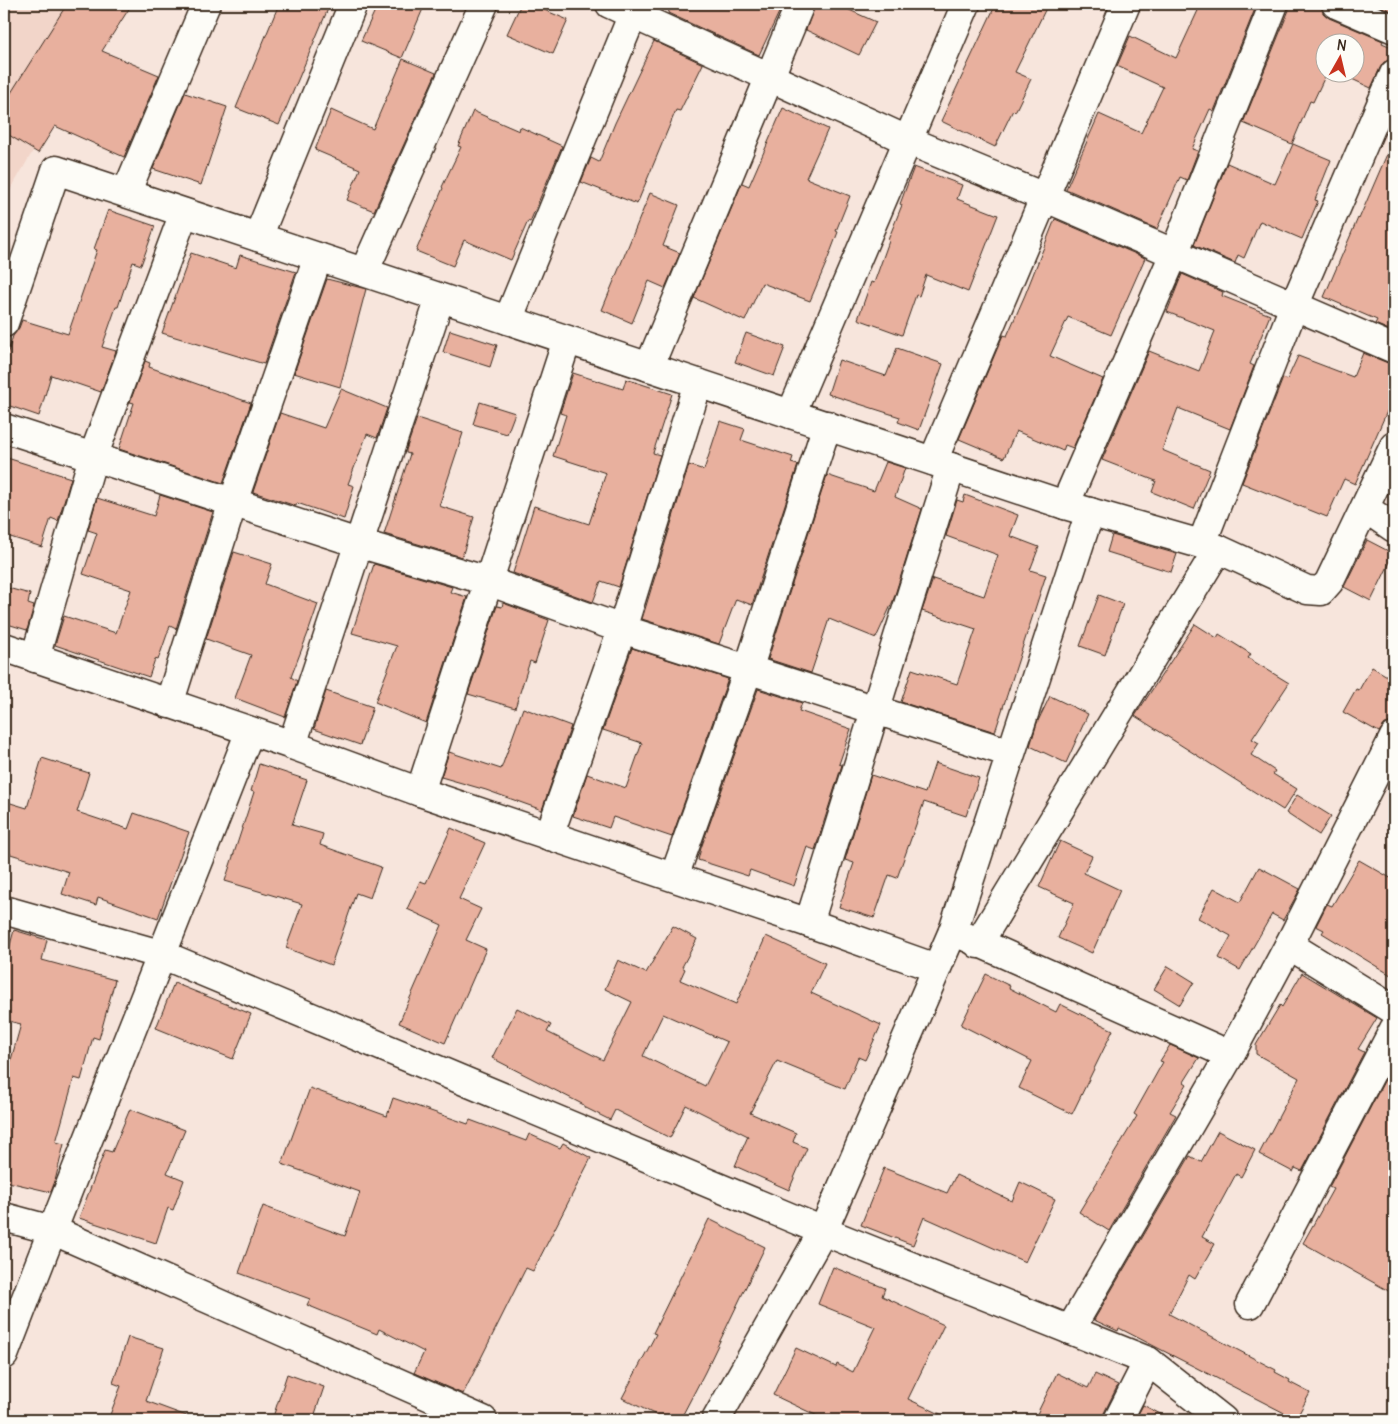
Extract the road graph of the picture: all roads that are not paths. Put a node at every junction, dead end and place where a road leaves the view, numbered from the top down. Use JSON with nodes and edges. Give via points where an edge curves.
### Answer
{"nodes":[{"id":1,"x":206,"y":4,"type":"edge"},
{"id":2,"x":353,"y":4,"type":"edge"},
{"id":3,"x":484,"y":4,"type":"edge"},
{"id":4,"x":800,"y":4,"type":"edge"},
{"id":5,"x":966,"y":4,"type":"edge"},
{"id":6,"x":1126,"y":4,"type":"edge"},
{"id":7,"x":1274,"y":4,"type":"edge"},
{"id":8,"x":1336,"y":4,"type":"edge"},
{"id":9,"x":626,"y":7,"type":"edge"},
{"id":10,"x":1394,"y":29,"type":"edge"},
{"id":11,"x":1394,"y":74,"type":"edge"},
{"id":12,"x":770,"y":77,"type":"junction"},
{"id":13,"x":907,"y":140,"type":"junction"},
{"id":14,"x":126,"y":193,"type":"junction"},
{"id":15,"x":1044,"y":197,"type":"junction"},
{"id":16,"x":184,"y":213,"type":"junction"},
{"id":17,"x":258,"y":237,"type":"junction"},
{"id":18,"x":1174,"y":254,"type":"junction"},
{"id":19,"x":318,"y":257,"type":"junction"},
{"id":20,"x":364,"y":272,"type":"junction"},
{"id":21,"x":440,"y":298,"type":"junction"},
{"id":22,"x":1294,"y":306,"type":"junction"},
{"id":23,"x":508,"y":320,"type":"junction"},
{"id":24,"x":4,"y":323,"type":"edge"},
{"id":25,"x":567,"y":340,"type":"junction"},
{"id":26,"x":1394,"y":349,"type":"edge"},
{"id":27,"x":649,"y":367,"type":"junction"},
{"id":28,"x":698,"y":383,"type":"junction"},
{"id":29,"x":791,"y":414,"type":"junction"},
{"id":30,"x":827,"y":425,"type":"junction"},
{"id":31,"x":4,"y":428,"type":"edge"},
{"id":32,"x":1394,"y":446,"type":"edge"},
{"id":33,"x":94,"y":457,"type":"junction"},
{"id":34,"x":942,"y":464,"type":"junction"},
{"id":35,"x":233,"y":502,"type":"junction"},
{"id":36,"x":1078,"y":508,"type":"junction"},
{"id":37,"x":1365,"y":508,"type":"junction"},
{"id":38,"x":1394,"y":528,"type":"edge"},
{"id":39,"x":358,"y":543,"type":"junction"},
{"id":40,"x":1210,"y":546,"type":"junction"},
{"id":41,"x":488,"y":581,"type":"junction"},
{"id":42,"x":622,"y":629,"type":"junction"},
{"id":43,"x":4,"y":647,"type":"edge"},
{"id":44,"x":35,"y":658,"type":"junction"},
{"id":45,"x":748,"y":670,"type":"junction"},
{"id":46,"x":170,"y":704,"type":"junction"},
{"id":47,"x":876,"y":711,"type":"junction"},
{"id":48,"x":250,"y":731,"type":"junction"},
{"id":49,"x":1394,"y":737,"type":"edge"},
{"id":50,"x":292,"y":745,"type":"junction"},
{"id":51,"x":1010,"y":753,"type":"junction"},
{"id":52,"x":420,"y":792,"type":"junction"},
{"id":53,"x":549,"y":836,"type":"junction"},
{"id":54,"x":674,"y":877,"type":"junction"},
{"id":55,"x":4,"y":910,"type":"edge"},
{"id":56,"x":809,"y":923,"type":"junction"},
{"id":57,"x":953,"y":931,"type":"junction"},
{"id":58,"x":978,"y":944,"type":"junction"},
{"id":59,"x":1289,"y":945,"type":"junction"},
{"id":60,"x":162,"y":955,"type":"junction"},
{"id":61,"x":936,"y":968,"type":"junction"},
{"id":62,"x":1394,"y":1010,"type":"edge"},
{"id":63,"x":1394,"y":1029,"type":"edge"},
{"id":64,"x":1230,"y":1055,"type":"junction"},
{"id":65,"x":4,"y":1217,"type":"edge"},
{"id":66,"x":52,"y":1230,"type":"junction"},
{"id":67,"x":823,"y":1231,"type":"junction"},
{"id":68,"x":1250,"y":1304,"type":"dead end"},
{"id":69,"x":1070,"y":1330,"type":"junction"},
{"id":70,"x":4,"y":1356,"type":"edge"},
{"id":71,"x":1148,"y":1362,"type":"junction"},
{"id":72,"x":482,"y":1420,"type":"edge"},
{"id":73,"x":716,"y":1420,"type":"edge"},
{"id":74,"x":1118,"y":1420,"type":"edge"},
{"id":75,"x":1223,"y":1420,"type":"edge"}],
"edges":[{"from":1,"to":14,"type":"street"},
{"from":2,"to":17,"type":"street"},
{"from":3,"to":20,"type":"street"},
{"from":4,"to":12,"type":"street"},
{"from":5,"to":13,"type":"street"},
{"from":6,"to":15,"type":"street"},
{"from":7,"to":18,"type":"street"},
{"from":8,"to":10,"type":"street"},
{"from":9,"to":12,"type":"street"},
{"from":9,"to":23,"type":"street"},
{"from":11,"to":22,"type":"street"},
{"from":12,"to":13,"type":"street"},
{"from":12,"to":27,"type":"street"},
{"from":13,"to":15,"type":"street"},
{"from":13,"to":29,"type":"street"},
{"from":14,"to":16,"type":"street"},
{"from":14,"to":24,"type":"street","via":[[56,170]]},
{"from":15,"to":18,"type":"street"},
{"from":15,"to":34,"type":"street"},
{"from":16,"to":17,"type":"street"},
{"from":16,"to":33,"type":"street"},
{"from":17,"to":19,"type":"street"},
{"from":18,"to":22,"type":"street"},
{"from":18,"to":36,"type":"street"},
{"from":19,"to":20,"type":"street"},
{"from":19,"to":35,"type":"street"},
{"from":20,"to":21,"type":"street"},
{"from":21,"to":23,"type":"street"},
{"from":21,"to":39,"type":"street"},
{"from":22,"to":26,"type":"street"},
{"from":22,"to":40,"type":"street"},
{"from":23,"to":25,"type":"street"},
{"from":25,"to":27,"type":"street"},
{"from":25,"to":41,"type":"street"},
{"from":27,"to":28,"type":"street"},
{"from":28,"to":29,"type":"street"},
{"from":28,"to":42,"type":"street"},
{"from":29,"to":30,"type":"street"},
{"from":30,"to":34,"type":"street"},
{"from":30,"to":45,"type":"street"},
{"from":31,"to":33,"type":"street"},
{"from":32,"to":37,"type":"street"},
{"from":33,"to":35,"type":"street"},
{"from":33,"to":44,"type":"street"},
{"from":34,"to":36,"type":"street"},
{"from":34,"to":47,"type":"street"},
{"from":35,"to":39,"type":"street"},
{"from":35,"to":46,"type":"street"},
{"from":36,"to":40,"type":"street"},
{"from":36,"to":51,"type":"street"},
{"from":37,"to":38,"type":"street"},
{"from":37,"to":40,"type":"street","via":[[1329,582],[1321,591],[1307,590]]},
{"from":39,"to":41,"type":"street"},
{"from":39,"to":50,"type":"street"},
{"from":40,"to":58,"type":"street"},
{"from":41,"to":42,"type":"street"},
{"from":41,"to":52,"type":"street"},
{"from":42,"to":45,"type":"street"},
{"from":42,"to":53,"type":"street"},
{"from":43,"to":44,"type":"street"},
{"from":44,"to":46,"type":"street"},
{"from":45,"to":47,"type":"street"},
{"from":45,"to":54,"type":"street"},
{"from":46,"to":48,"type":"street"},
{"from":47,"to":51,"type":"street"},
{"from":47,"to":56,"type":"street"},
{"from":48,"to":50,"type":"street"},
{"from":48,"to":60,"type":"street"},
{"from":49,"to":59,"type":"street"},
{"from":50,"to":52,"type":"street"},
{"from":51,"to":57,"type":"street"},
{"from":52,"to":53,"type":"street"},
{"from":53,"to":54,"type":"street"},
{"from":54,"to":56,"type":"street"},
{"from":55,"to":60,"type":"street"},
{"from":56,"to":61,"type":"street"},
{"from":57,"to":58,"type":"street"},
{"from":57,"to":61,"type":"street"},
{"from":58,"to":64,"type":"street"},
{"from":59,"to":62,"type":"street"},
{"from":59,"to":64,"type":"street"},
{"from":60,"to":66,"type":"street"},
{"from":60,"to":67,"type":"street"},
{"from":61,"to":67,"type":"street"},
{"from":63,"to":68,"type":"street"},
{"from":64,"to":69,"type":"street"},
{"from":65,"to":66,"type":"street"},
{"from":66,"to":70,"type":"street"},
{"from":66,"to":72,"type":"street"},
{"from":67,"to":69,"type":"street"},
{"from":67,"to":73,"type":"street"},
{"from":69,"to":71,"type":"street"},
{"from":71,"to":74,"type":"street"},
{"from":71,"to":75,"type":"street"}]}
